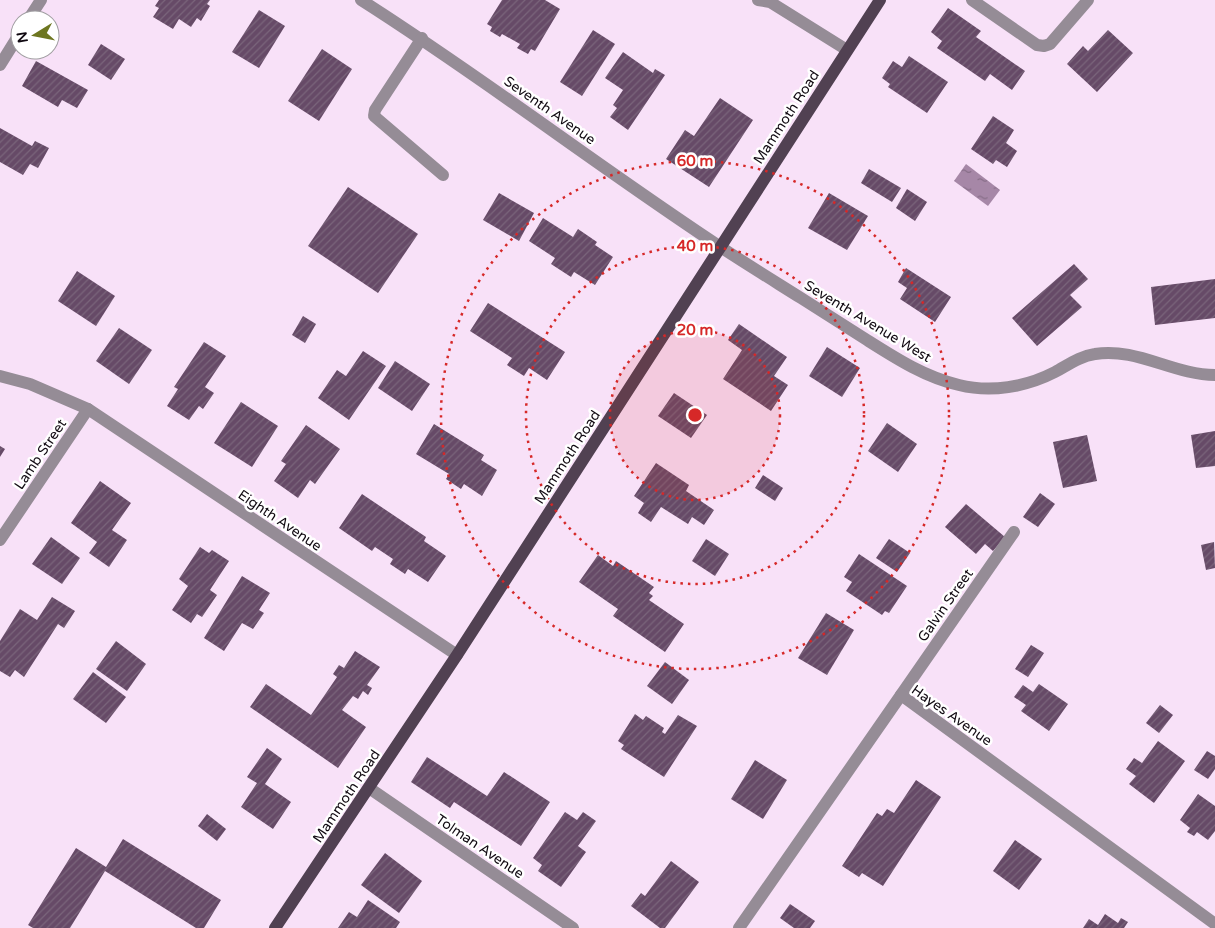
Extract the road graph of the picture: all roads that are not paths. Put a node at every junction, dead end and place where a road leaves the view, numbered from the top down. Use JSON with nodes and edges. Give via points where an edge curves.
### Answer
{"nodes":[{"id":1,"x":361,"y":0,"type":"edge"},
{"id":2,"x":758,"y":0,"type":"edge"},
{"id":3,"x":880,"y":0,"type":"edge"},
{"id":4,"x":972,"y":0,"type":"edge"},
{"id":5,"x":1088,"y":0,"type":"edge"},
{"id":6,"x":422,"y":38,"type":"junction"},
{"id":7,"x":10,"y":49,"type":"edge"},
{"id":8,"x":847,"y":50,"type":"junction"},
{"id":9,"x":0,"y":65,"type":"edge"},
{"id":10,"x":443,"y":175,"type":"dead end"},
{"id":11,"x":721,"y":248,"type":"junction"},
{"id":12,"x":0,"y":376,"type":"edge"},
{"id":13,"x":1215,"y":376,"type":"edge"},
{"id":14,"x":88,"y":409,"type":"junction"},
{"id":15,"x":1014,"y":532,"type":"dead end"},
{"id":16,"x":0,"y":540,"type":"edge"},
{"id":17,"x":457,"y":656,"type":"junction"},
{"id":18,"x":901,"y":695,"type":"junction"},
{"id":19,"x":369,"y":788,"type":"junction"},
{"id":20,"x":1215,"y":924,"type":"edge"},
{"id":21,"x":275,"y":928,"type":"edge"},
{"id":22,"x":573,"y":928,"type":"edge"},
{"id":23,"x":739,"y":928,"type":"edge"}],
"edges":[{"from":1,"to":6,"type":"street","name":"Seventh Avenue"},
{"from":2,"to":8,"type":"street","via":[[770,2]]},
{"from":3,"to":8,"type":"main road","name":"Mammoth Road"},
{"from":4,"to":5,"type":"street","via":[[1037,45],[1044,46],[1050,44]]},
{"from":6,"to":10,"type":"street","via":[[374,116]]},
{"from":6,"to":11,"type":"street","name":"Seventh Avenue"},
{"from":7,"to":9,"type":"street"},
{"from":8,"to":11,"type":"main road","name":"Mammoth Road"},
{"from":11,"to":13,"type":"street","name":"Seventh Avenue West","via":[[914,370],[960,386],[1005,388],[1054,373],[1075,360],[1095,354],[1116,353]]},
{"from":11,"to":17,"type":"main road","name":"Mammoth Road"},
{"from":12,"to":14,"type":"street","name":"Eighth Avenue","via":[[30,384]]},
{"from":14,"to":16,"type":"street","name":"Lamb Street"},
{"from":14,"to":17,"type":"street","name":"Eighth Avenue"},
{"from":15,"to":18,"type":"street","name":"Galvin Street"},
{"from":17,"to":19,"type":"main road","name":"Mammoth Road"},
{"from":18,"to":20,"type":"street","name":"Hayes Avenue"},
{"from":18,"to":23,"type":"street","name":"Hayes Avenue"},
{"from":19,"to":21,"type":"main road","name":"Mammoth Road"},
{"from":19,"to":22,"type":"street","name":"Tolman Avenue"}]}
